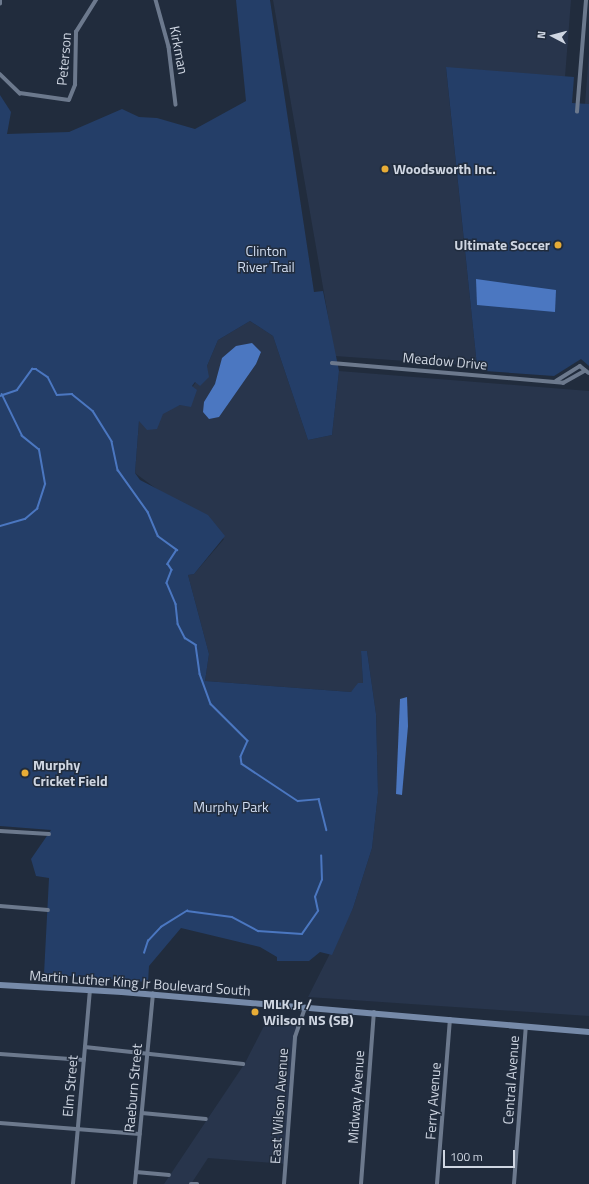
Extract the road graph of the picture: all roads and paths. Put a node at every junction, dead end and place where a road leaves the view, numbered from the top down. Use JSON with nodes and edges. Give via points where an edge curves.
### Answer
{"nodes":[{"id":1,"x":0,"y":0,"type":"edge"},
{"id":2,"x":96,"y":0,"type":"edge"},
{"id":3,"x":156,"y":0,"type":"edge"},
{"id":4,"x":586,"y":0,"type":"edge"},
{"id":5,"x":0,"y":4,"type":"edge"},
{"id":6,"x":588,"y":16,"type":"edge"},
{"id":7,"x":0,"y":74,"type":"edge"},
{"id":8,"x":176,"y":105,"type":"dead end"},
{"id":9,"x":577,"y":112,"type":"dead end"},
{"id":10,"x":332,"y":364,"type":"dead end"},
{"id":11,"x":587,"y":372,"type":"edge"},
{"id":12,"x":556,"y":381,"type":"junction"},
{"id":13,"x":0,"y":831,"type":"edge"},
{"id":14,"x":49,"y":834,"type":"dead end"},
{"id":15,"x":0,"y":906,"type":"edge"},
{"id":16,"x":48,"y":910,"type":"dead end"},
{"id":17,"x":0,"y":985,"type":"edge"},
{"id":18,"x":90,"y":989,"type":"junction"},
{"id":19,"x":153,"y":994,"type":"junction"},
{"id":20,"x":305,"y":1008,"type":"junction"},
{"id":21,"x":374,"y":1012,"type":"junction"},
{"id":22,"x":450,"y":1019,"type":"junction"},
{"id":23,"x":526,"y":1026,"type":"junction"},
{"id":24,"x":589,"y":1032,"type":"edge"},
{"id":25,"x":85,"y":1048,"type":"junction"},
{"id":26,"x":0,"y":1054,"type":"edge"},
{"id":27,"x":147,"y":1054,"type":"junction"},
{"id":28,"x":84,"y":1060,"type":"junction"},
{"id":29,"x":243,"y":1064,"type":"dead end"},
{"id":30,"x":142,"y":1113,"type":"junction"},
{"id":31,"x":206,"y":1119,"type":"dead end"},
{"id":32,"x":0,"y":1123,"type":"edge"},
{"id":33,"x":78,"y":1129,"type":"junction"},
{"id":34,"x":140,"y":1134,"type":"junction"},
{"id":35,"x":136,"y":1172,"type":"junction"},
{"id":36,"x":169,"y":1175,"type":"dead end"},
{"id":37,"x":73,"y":1184,"type":"edge"},
{"id":38,"x":135,"y":1184,"type":"edge"},
{"id":39,"x":191,"y":1184,"type":"edge"},
{"id":40,"x":197,"y":1184,"type":"edge"},
{"id":41,"x":284,"y":1184,"type":"edge"},
{"id":42,"x":361,"y":1184,"type":"edge"},
{"id":43,"x":437,"y":1184,"type":"edge"},
{"id":44,"x":514,"y":1184,"type":"edge"}],
"edges":[{"from":1,"to":5,"type":"street"},
{"from":2,"to":7,"type":"street","name":"Peterson","via":[[76,32],[75,85],[69,100],[20,93]]},
{"from":3,"to":8,"type":"street","name":"Kirkman","via":[[170,54]]},
{"from":4,"to":6,"type":"street"},
{"from":6,"to":9,"type":"street"},
{"from":10,"to":12,"type":"street","name":"Meadow Drive"},
{"from":11,"to":12,"type":"street","name":"Meadow Drive","via":[[570,382]]},
{"from":11,"to":12,"type":"street","via":[[580,366]]},
{"from":13,"to":14,"type":"street"},
{"from":15,"to":16,"type":"street"},
{"from":17,"to":18,"type":"main road","name":"Martin Luther King Jr Boulevard South"},
{"from":18,"to":19,"type":"main road","name":"Martin Luther King Jr Boulevard South"},
{"from":18,"to":25,"type":"street","name":"Elm Street"},
{"from":19,"to":20,"type":"main road","name":"Martin Luther King Jr Boulevard South"},
{"from":19,"to":27,"type":"street","name":"Raeburn Street"},
{"from":20,"to":21,"type":"main road","name":"Martin Luther King Jr Boulevard South"},
{"from":20,"to":41,"type":"street","name":"East Wilson Avenue","via":[[295,1037]]},
{"from":21,"to":22,"type":"main road","name":"Martin Luther King Jr Boulevard South"},
{"from":21,"to":42,"type":"street","name":"Midway Avenue"},
{"from":22,"to":23,"type":"main road","name":"Martin Luther King Jr Boulevard South"},
{"from":22,"to":43,"type":"street","name":"Ferry Avenue"},
{"from":23,"to":24,"type":"main road","name":"Martin Luther King Jr Boulevard South"},
{"from":23,"to":44,"type":"street","name":"Central Avenue"},
{"from":25,"to":27,"type":"street"},
{"from":25,"to":28,"type":"street","name":"Elm Street"},
{"from":26,"to":28,"type":"street"},
{"from":27,"to":29,"type":"street"},
{"from":27,"to":30,"type":"street","name":"Raeburn Street"},
{"from":28,"to":33,"type":"street","name":"Elm Street"},
{"from":30,"to":31,"type":"street"},
{"from":30,"to":34,"type":"street","name":"Raeburn Street"},
{"from":32,"to":33,"type":"street"},
{"from":33,"to":34,"type":"street"},
{"from":33,"to":37,"type":"street","name":"Elm Street"},
{"from":34,"to":35,"type":"street","name":"Raeburn Street"},
{"from":35,"to":36,"type":"street"},
{"from":35,"to":38,"type":"street","name":"Raeburn Street"},
{"from":39,"to":40,"type":"street"}]}
